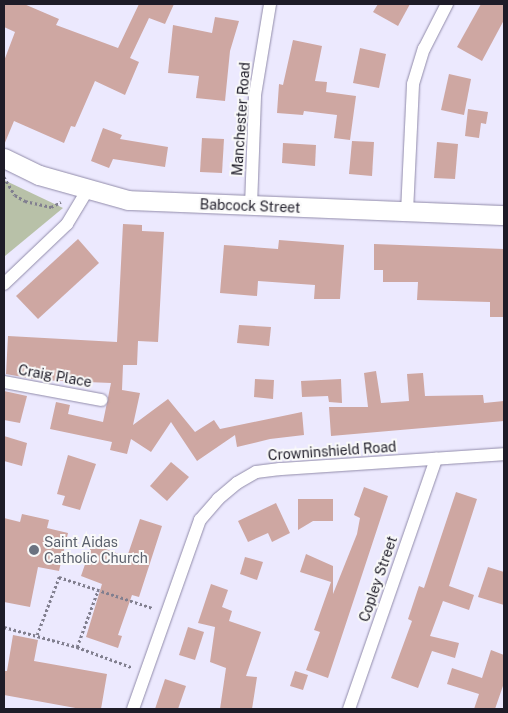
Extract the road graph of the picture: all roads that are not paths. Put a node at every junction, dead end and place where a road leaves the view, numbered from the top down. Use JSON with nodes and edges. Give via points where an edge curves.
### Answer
{"nodes":[{"id":1,"x":270,"y":4,"type":"edge"},
{"id":2,"x":447,"y":4,"type":"edge"},
{"id":3,"x":4,"y":158,"type":"edge"},
{"id":4,"x":87,"y":191,"type":"junction"},
{"id":5,"x":251,"y":206,"type":"junction"},
{"id":6,"x":407,"y":212,"type":"junction"},
{"id":7,"x":504,"y":215,"type":"edge"},
{"id":8,"x":4,"y":284,"type":"edge"},
{"id":9,"x":4,"y":382,"type":"edge"},
{"id":10,"x":101,"y":400,"type":"dead end"},
{"id":11,"x":504,"y":454,"type":"edge"},
{"id":12,"x":436,"y":459,"type":"junction"},
{"id":13,"x":133,"y":709,"type":"edge"},
{"id":14,"x":349,"y":709,"type":"edge"}],
"edges":[{"from":1,"to":5,"type":"street","name":"Manchester Road","via":[[255,94]]},
{"from":2,"to":6,"type":"street","via":[[424,49],[413,84]]},
{"from":3,"to":4,"type":"street","name":"Babcock Street","via":[[39,175]]},
{"from":4,"to":5,"type":"street","name":"Babcock Street","via":[[128,200]]},
{"from":4,"to":8,"type":"street","via":[[67,224]]},
{"from":5,"to":6,"type":"street","name":"Babcock Street"},
{"from":6,"to":7,"type":"street","name":"Babcock Street"},
{"from":9,"to":10,"type":"street","name":"Craig Place"},
{"from":11,"to":12,"type":"street","name":"Crowninshield Road"},
{"from":12,"to":13,"type":"street","name":"Crowninshield Road","via":[[256,472],[218,499],[200,520]]},
{"from":12,"to":14,"type":"street","name":"Copley Street"}]}
